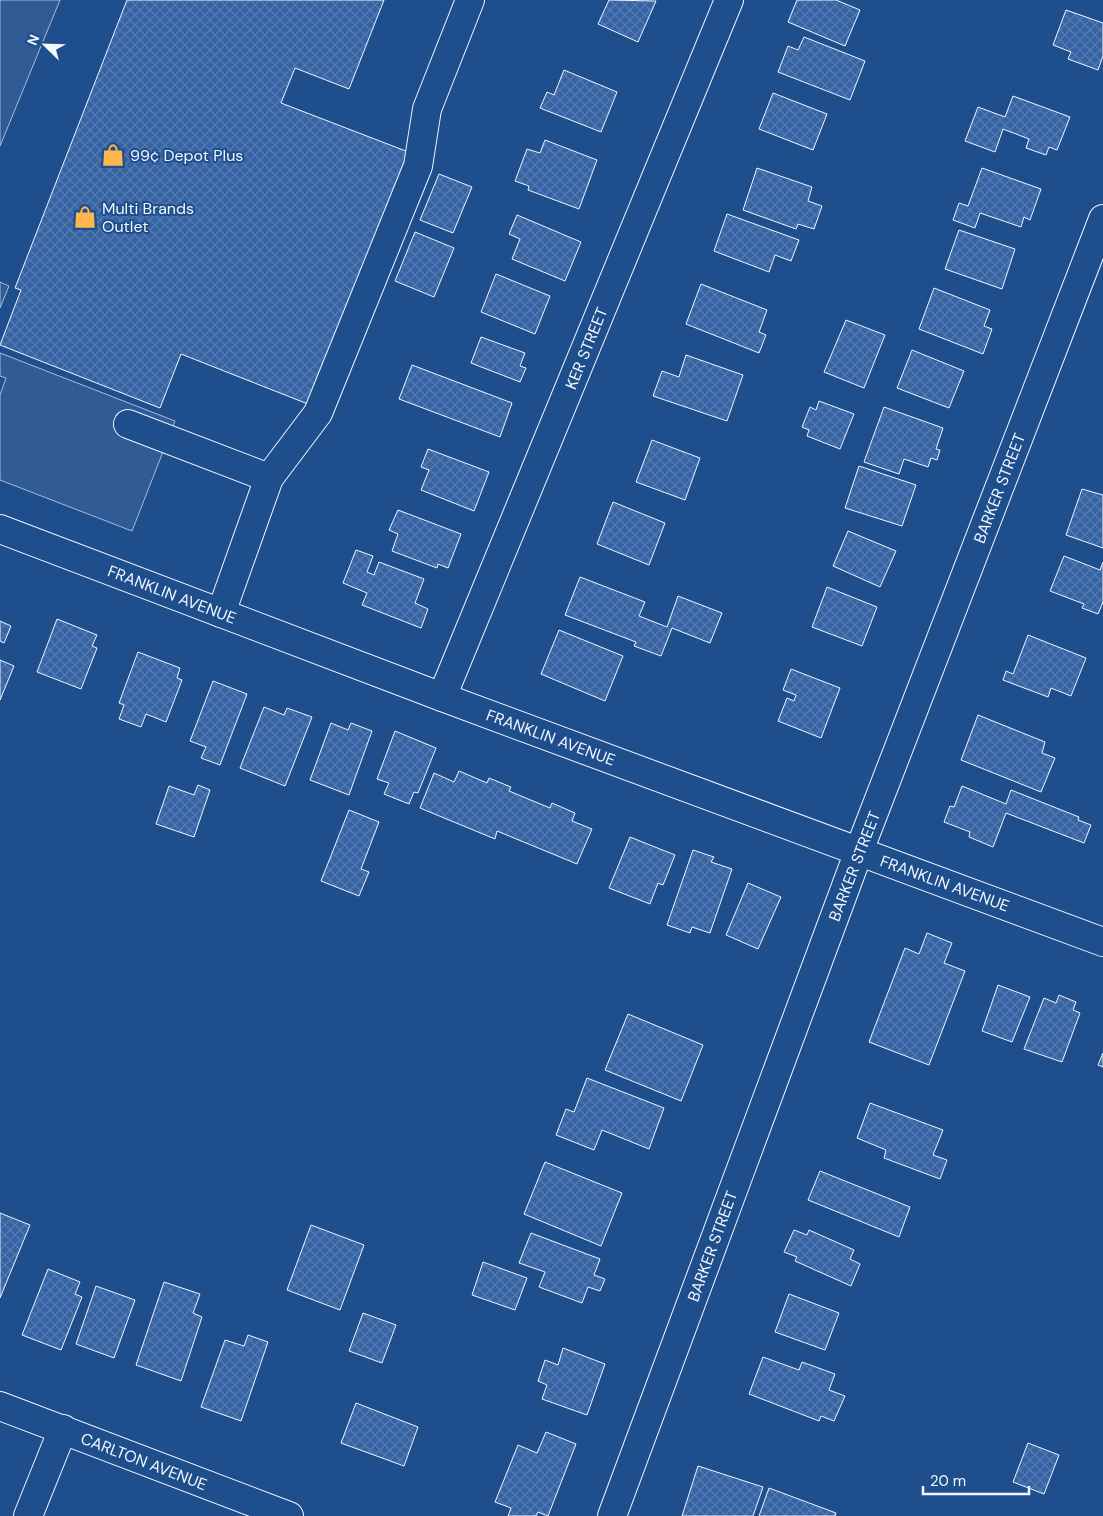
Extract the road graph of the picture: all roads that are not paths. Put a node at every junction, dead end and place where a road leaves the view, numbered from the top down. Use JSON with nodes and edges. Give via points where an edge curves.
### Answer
{"nodes":[{"id":1,"x":470,"y":0,"type":"edge"},
{"id":2,"x":729,"y":0,"type":"edge"},
{"id":3,"x":1103,"y":219,"type":"edge"},
{"id":4,"x":128,"y":424,"type":"dead end"},
{"id":5,"x":269,"y":478,"type":"junction"},
{"id":6,"x":0,"y":529,"type":"edge"},
{"id":7,"x":221,"y":612,"type":"junction"},
{"id":8,"x":442,"y":697,"type":"junction"},
{"id":9,"x":859,"y":852,"type":"junction"},
{"id":10,"x":1103,"y":942,"type":"edge"},
{"id":11,"x":0,"y":1406,"type":"edge"},
{"id":12,"x":63,"y":1429,"type":"junction"},
{"id":13,"x":28,"y":1516,"type":"edge"},
{"id":14,"x":288,"y":1516,"type":"edge"},
{"id":15,"x":612,"y":1516,"type":"edge"}],
"edges":[{"from":1,"to":5,"type":"street","via":[[426,109],[418,166],[318,414]]},
{"from":2,"to":8,"type":"street","name":"KER STREET"},
{"from":3,"to":9,"type":"street","name":"BARKER STREET"},
{"from":4,"to":5,"type":"street"},
{"from":5,"to":7,"type":"street"},
{"from":6,"to":7,"type":"street","name":"FRANKLIN AVENUE"},
{"from":7,"to":8,"type":"street","name":"FRANKLIN AVENUE"},
{"from":8,"to":9,"type":"street","name":"FRANKLIN AVENUE"},
{"from":9,"to":10,"type":"street","name":"FRANKLIN AVENUE"},
{"from":9,"to":15,"type":"street","name":"BARKER STREET"},
{"from":11,"to":12,"type":"street","name":"CARLTON AVENUE"},
{"from":12,"to":13,"type":"street"},
{"from":12,"to":14,"type":"street","name":"CARLTON AVENUE"}]}
